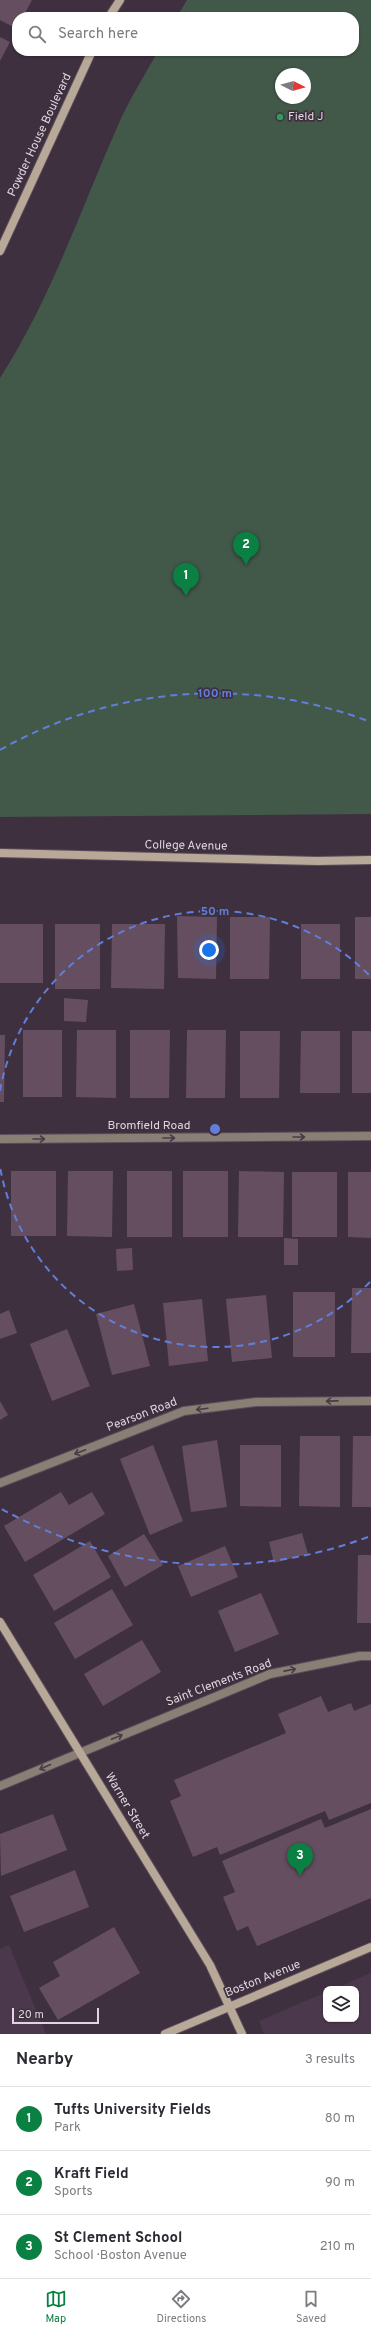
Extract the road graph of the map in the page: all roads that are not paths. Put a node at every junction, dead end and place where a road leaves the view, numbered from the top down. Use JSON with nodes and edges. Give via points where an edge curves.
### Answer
{"nodes":[{"id":1,"x":120,"y":0,"type":"edge"},
{"id":2,"x":112,"y":12,"type":"edge"},
{"id":3,"x":90,"y":56,"type":"edge"},
{"id":4,"x":0,"y":250,"type":"edge"},
{"id":5,"x":0,"y":853,"type":"edge"},
{"id":6,"x":371,"y":860,"type":"edge"},
{"id":7,"x":371,"y":1136,"type":"edge"},
{"id":8,"x":0,"y":1139,"type":"edge"},
{"id":9,"x":371,"y":1401,"type":"edge"},
{"id":10,"x":0,"y":1483,"type":"edge"},
{"id":11,"x":0,"y":1622,"type":"edge"},
{"id":12,"x":371,"y":1656,"type":"edge"},
{"id":13,"x":81,"y":1751,"type":"junction"},
{"id":14,"x":0,"y":1786,"type":"edge"},
{"id":15,"x":371,"y":1947,"type":"edge"},
{"id":16,"x":228,"y":2006,"type":"junction"},
{"id":17,"x":165,"y":2034,"type":"edge"},
{"id":18,"x":242,"y":2034,"type":"edge"}],
"edges":[{"from":1,"to":2,"type":"main road"},
{"from":3,"to":4,"type":"main road","name":"Powder House Boulevard"},
{"from":5,"to":6,"type":"main road","name":"College Avenue"},
{"from":8,"to":7,"type":"street","name":"Bromfield Road","one_way":true},
{"from":9,"to":10,"type":"street","name":"Pearson Road","one_way":true,"via":[[256,1402],[184,1411]]},
{"from":11,"to":13,"type":"main road","name":"Warner Street"},
{"from":13,"to":12,"type":"street","name":"Saint Clements Road","one_way":true,"via":[[270,1674]]},
{"from":13,"to":14,"type":"street","name":"Saint Clements Road","one_way":true},
{"from":13,"to":16,"type":"main road","name":"Warner Street","via":[[210,1965]]},
{"from":15,"to":16,"type":"main road","name":"Boston Avenue"},
{"from":16,"to":17,"type":"main road","name":"Boston Avenue"},
{"from":16,"to":18,"type":"main road","name":"Warner Street"}]}
